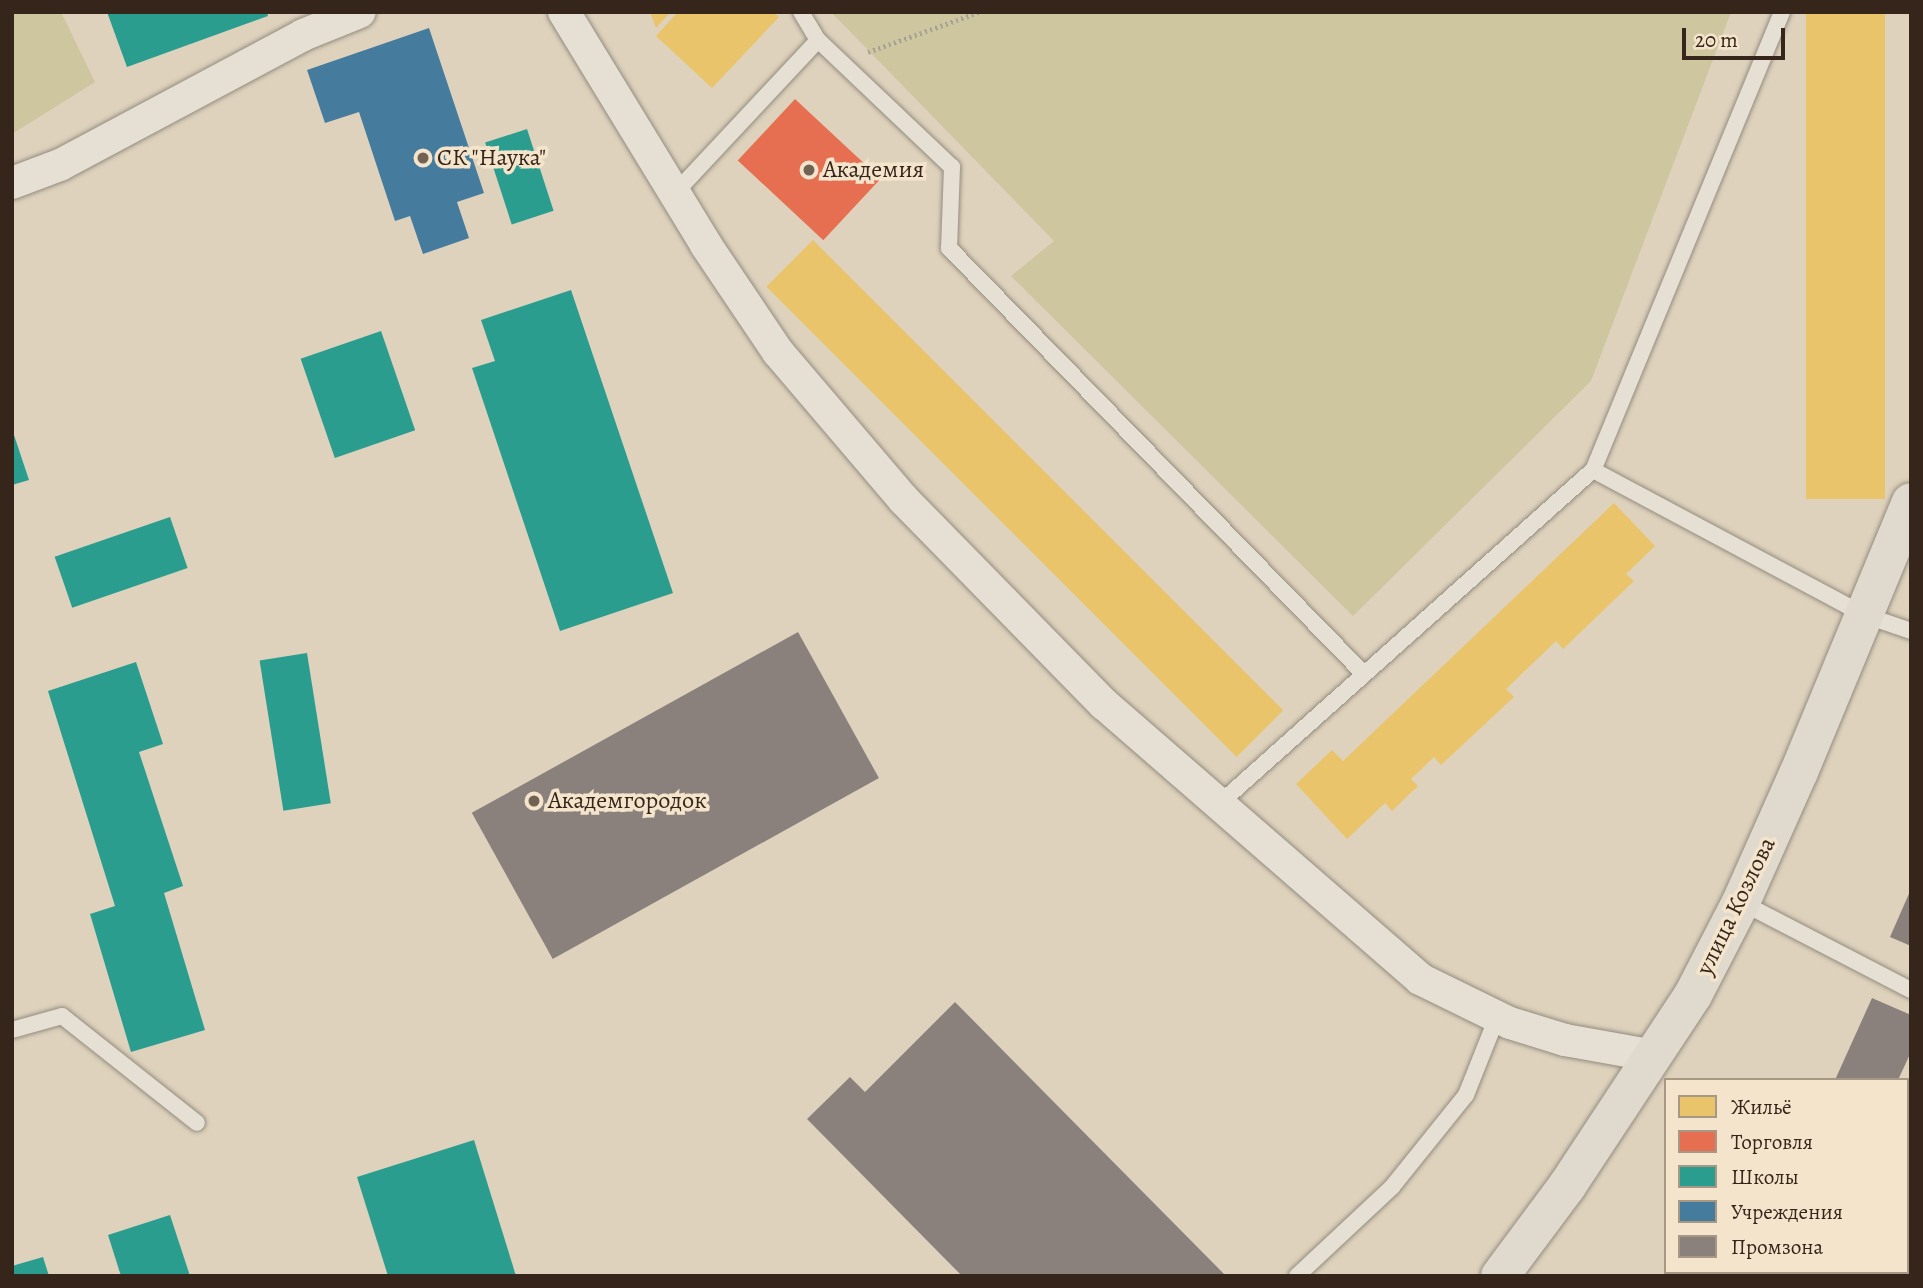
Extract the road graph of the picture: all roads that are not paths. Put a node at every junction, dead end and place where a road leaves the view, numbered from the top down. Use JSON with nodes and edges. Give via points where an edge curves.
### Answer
{"nodes":[{"id":1,"x":360,"y":12,"type":"edge"},
{"id":2,"x":564,"y":12,"type":"edge"},
{"id":3,"x":801,"y":12,"type":"edge"},
{"id":4,"x":1782,"y":12,"type":"edge"},
{"id":5,"x":818,"y":40,"type":"junction"},
{"id":6,"x":12,"y":183,"type":"edge"},
{"id":7,"x":675,"y":193,"type":"junction"},
{"id":8,"x":1593,"y":470,"type":"junction"},
{"id":9,"x":1911,"y":502,"type":"edge"},
{"id":10,"x":1864,"y":615,"type":"junction"},
{"id":11,"x":1911,"y":631,"type":"edge"},
{"id":12,"x":1363,"y":673,"type":"junction"},
{"id":13,"x":1219,"y":804,"type":"junction"},
{"id":14,"x":1741,"y":902,"type":"junction"},
{"id":15,"x":1911,"y":990,"type":"edge"},
{"id":16,"x":1497,"y":1017,"type":"junction"},
{"id":17,"x":12,"y":1030,"type":"edge"},
{"id":18,"x":1655,"y":1056,"type":"junction"},
{"id":19,"x":197,"y":1123,"type":"dead end"},
{"id":20,"x":1297,"y":1276,"type":"edge"},
{"id":21,"x":1500,"y":1276,"type":"edge"}],
"edges":[{"from":1,"to":6,"type":"street","via":[[291,42],[60,165]]},
{"from":2,"to":7,"type":"street"},
{"from":3,"to":5,"type":"lane"},
{"from":4,"to":8,"type":"lane"},
{"from":5,"to":7,"type":"lane"},
{"from":5,"to":12,"type":"lane","via":[[952,167],[948,248]]},
{"from":7,"to":13,"type":"street","via":[[778,352],[904,500],[1104,704]]},
{"from":8,"to":10,"type":"lane"},
{"from":8,"to":12,"type":"lane"},
{"from":9,"to":10,"type":"main road","name":"улица Козлова"},
{"from":10,"to":11,"type":"lane"},
{"from":10,"to":14,"type":"main road","name":"улица Козлова"},
{"from":12,"to":13,"type":"lane"},
{"from":13,"to":16,"type":"street","via":[[1410,971]]},
{"from":14,"to":15,"type":"lane"},
{"from":14,"to":18,"type":"main road","name":"улица Козлова"},
{"from":16,"to":18,"type":"street","via":[[1565,1040]]},
{"from":16,"to":20,"type":"lane","via":[[1466,1095],[1392,1188]]},
{"from":17,"to":19,"type":"lane","via":[[62,1016]]},
{"from":18,"to":21,"type":"main road","name":"улица Козлова"}]}
